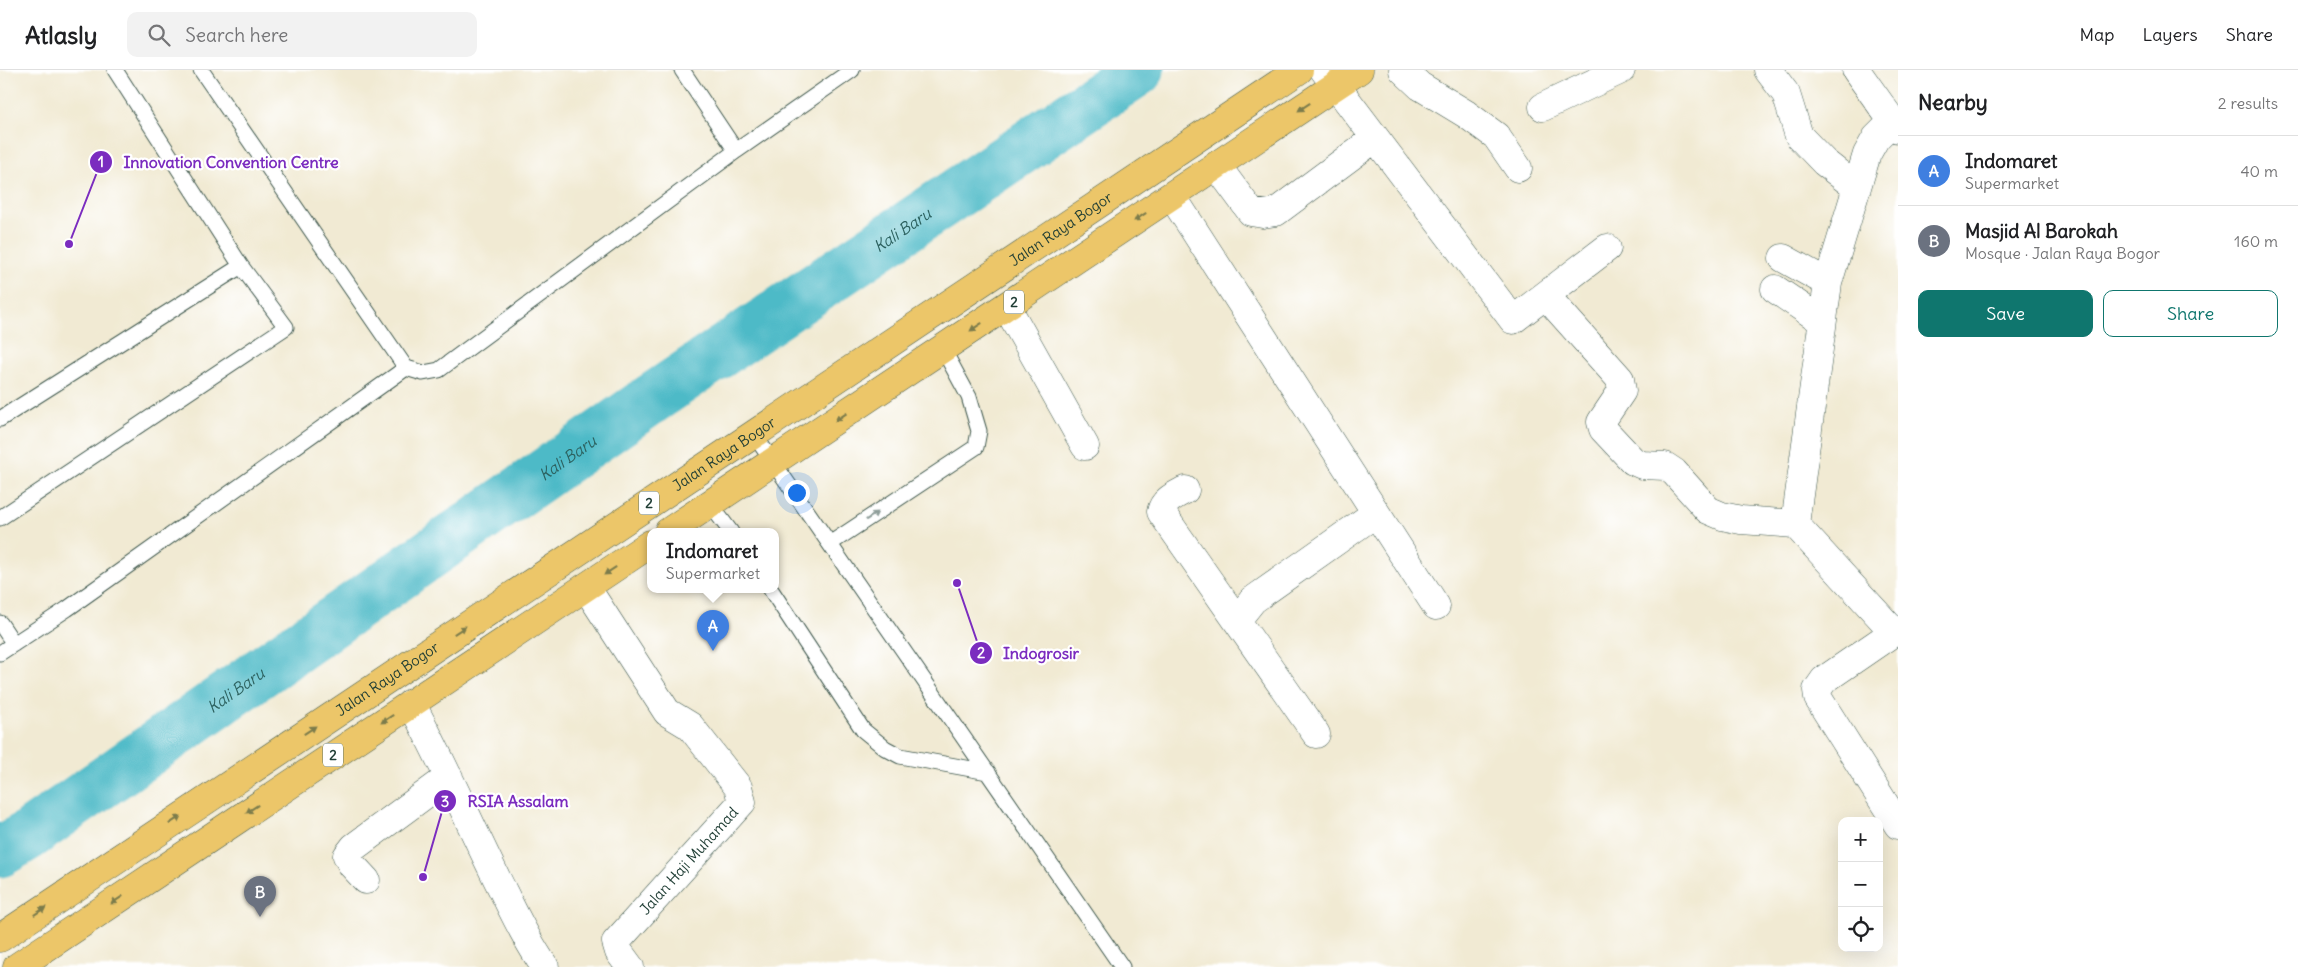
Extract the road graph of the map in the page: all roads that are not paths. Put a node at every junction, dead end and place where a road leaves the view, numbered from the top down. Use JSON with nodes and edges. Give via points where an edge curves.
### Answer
{"nodes":[{"id":1,"x":115,"y":70,"type":"edge"},
{"id":2,"x":201,"y":70,"type":"edge"},
{"id":3,"x":682,"y":70,"type":"edge"},
{"id":4,"x":852,"y":70,"type":"edge"},
{"id":5,"x":1299,"y":70,"type":"edge"},
{"id":6,"x":1359,"y":70,"type":"edge"},
{"id":7,"x":1403,"y":70,"type":"edge"},
{"id":8,"x":1621,"y":70,"type":"edge"},
{"id":9,"x":1768,"y":70,"type":"edge"},
{"id":10,"x":1856,"y":70,"type":"edge"},
{"id":11,"x":1329,"y":78,"type":"edge"},
{"id":12,"x":1543,"y":107,"type":"dead end"},
{"id":13,"x":1895,"y":125,"type":"edge"},
{"id":14,"x":1374,"y":139,"type":"junction"},
{"id":15,"x":736,"y":151,"type":"junction"},
{"id":16,"x":1217,"y":166,"type":"junction"},
{"id":17,"x":1518,"y":168,"type":"dead end"},
{"id":18,"x":1857,"y":188,"type":"junction"},
{"id":19,"x":1172,"y":196,"type":"junction"},
{"id":20,"x":1608,"y":248,"type":"dead end"},
{"id":21,"x":1783,"y":258,"type":"dead end"},
{"id":22,"x":242,"y":266,"type":"junction"},
{"id":23,"x":1828,"y":283,"type":"junction"},
{"id":24,"x":1775,"y":289,"type":"dead end"},
{"id":25,"x":1546,"y":296,"type":"junction"},
{"id":26,"x":1007,"y":307,"type":"junction"},
{"id":27,"x":1822,"y":321,"type":"junction"},
{"id":28,"x":943,"y":349,"type":"junction"},
{"id":29,"x":406,"y":368,"type":"junction"},
{"id":30,"x":0,"y":419,"type":"edge"},
{"id":31,"x":753,"y":433,"type":"junction"},
{"id":32,"x":1084,"y":446,"type":"dead end"},
{"id":33,"x":774,"y":462,"type":"junction"},
{"id":34,"x":1185,"y":490,"type":"dead end"},
{"id":35,"x":710,"y":504,"type":"junction"},
{"id":36,"x":1376,"y":513,"type":"junction"},
{"id":37,"x":0,"y":518,"type":"edge"},
{"id":38,"x":1795,"y":524,"type":"junction"},
{"id":39,"x":674,"y":528,"type":"edge"},
{"id":40,"x":729,"y":528,"type":"edge"},
{"id":41,"x":831,"y":544,"type":"junction"},
{"id":42,"x":647,"y":546,"type":"edge"},
{"id":43,"x":586,"y":587,"type":"junction"},
{"id":44,"x":773,"y":593,"type":"edge"},
{"id":45,"x":1436,"y":606,"type":"dead end"},
{"id":46,"x":1237,"y":620,"type":"junction"},
{"id":47,"x":0,"y":623,"type":"edge"},
{"id":48,"x":1896,"y":631,"type":"edge"},
{"id":49,"x":14,"y":644,"type":"junction"},
{"id":50,"x":0,"y":653,"type":"edge"},
{"id":51,"x":411,"y":703,"type":"junction"},
{"id":52,"x":1316,"y":734,"type":"dead end"},
{"id":53,"x":988,"y":772,"type":"junction"},
{"id":54,"x":449,"y":777,"type":"junction"},
{"id":55,"x":1898,"y":825,"type":"edge"},
{"id":56,"x":366,"y":880,"type":"dead end"},
{"id":57,"x":0,"y":938,"type":"edge"},
{"id":58,"x":17,"y":967,"type":"edge"},
{"id":59,"x":545,"y":967,"type":"edge"},
{"id":60,"x":630,"y":967,"type":"edge"},
{"id":61,"x":1122,"y":967,"type":"edge"}],
"edges":[{"from":1,"to":22,"type":"lane"},
{"from":2,"to":29,"type":"lane"},
{"from":3,"to":15,"type":"lane"},
{"from":4,"to":15,"type":"lane"},
{"from":5,"to":31,"type":"highway","name":"Jalan Raya Bogor","number":"2"},
{"from":6,"to":11,"type":"highway","number":"2"},
{"from":7,"to":17,"type":"street","via":[[1420,86],[1496,136]]},
{"from":8,"to":12,"type":"street"},
{"from":9,"to":18,"type":"street","via":[[1786,94],[1799,136],[1824,162]]},
{"from":10,"to":13,"type":"street"},
{"from":11,"to":14,"type":"street"},
{"from":11,"to":16,"type":"highway","number":"2","one_way":true},
{"from":13,"to":18,"type":"street","via":[[1876,138],[1867,154]]},
{"from":14,"to":16,"type":"street","via":[[1276,212],[1251,212]]},
{"from":14,"to":25,"type":"street","via":[[1513,320]]},
{"from":15,"to":29,"type":"lane","via":[[439,370],[423,373]]},
{"from":16,"to":19,"type":"highway","number":"2"},
{"from":18,"to":23,"type":"street"},
{"from":19,"to":26,"type":"highway","number":"2","one_way":true},
{"from":19,"to":36,"type":"street"},
{"from":20,"to":25,"type":"street"},
{"from":21,"to":23,"type":"street"},
{"from":22,"to":30,"type":"lane"},
{"from":22,"to":37,"type":"lane","via":[[286,327]]},
{"from":23,"to":27,"type":"street"},
{"from":24,"to":27,"type":"street"},
{"from":25,"to":38,"type":"street","via":[[1620,379],[1622,391],[1601,422],[1603,429],[1633,461],[1665,466],[1686,483],[1708,510],[1722,516]]},
{"from":26,"to":28,"type":"highway","number":"2","one_way":true},
{"from":26,"to":32,"type":"street"},
{"from":27,"to":38,"type":"street"},
{"from":28,"to":33,"type":"highway","number":"2","one_way":true},
{"from":41,"to":28,"type":"lane","one_way":true,"via":[[976,447],[979,431],[969,397]]},
{"from":29,"to":49,"type":"lane","via":[[67,610]]},
{"from":31,"to":33,"type":"lane"},
{"from":57,"to":31,"type":"highway","name":"Jalan Raya Bogor","number":"2","one_way":true},
{"from":33,"to":35,"type":"highway","number":"2"},
{"from":33,"to":41,"type":"lane"},
{"from":34,"to":46,"type":"street","via":[[1168,500],[1162,506],[1162,512]]},
{"from":35,"to":39,"type":"highway","number":"2"},
{"from":35,"to":40,"type":"lane"},
{"from":36,"to":45,"type":"street"},
{"from":36,"to":46,"type":"street","via":[[1253,600]]},
{"from":38,"to":48,"type":"street"},
{"from":41,"to":53,"type":"lane"},
{"from":42,"to":43,"type":"highway","number":"2","one_way":true},
{"from":43,"to":51,"type":"highway","number":"2"},
{"from":43,"to":60,"type":"street","name":"Jalan Haji Muhamad","via":[[667,712],[690,726],[738,787],[742,802],[616,942]]},
{"from":44,"to":53,"type":"lane","via":[[863,730],[900,756]]},
{"from":46,"to":52,"type":"street"},
{"from":47,"to":49,"type":"lane"},
{"from":48,"to":55,"type":"street","via":[[1824,680],[1817,690],[1818,698]]},
{"from":49,"to":50,"type":"lane"},
{"from":51,"to":54,"type":"street"},
{"from":51,"to":58,"type":"highway","number":"2","one_way":true},
{"from":53,"to":61,"type":"lane"},
{"from":54,"to":56,"type":"street","via":[[354,847],[347,856]]},
{"from":54,"to":59,"type":"street","via":[[484,854]]}]}
